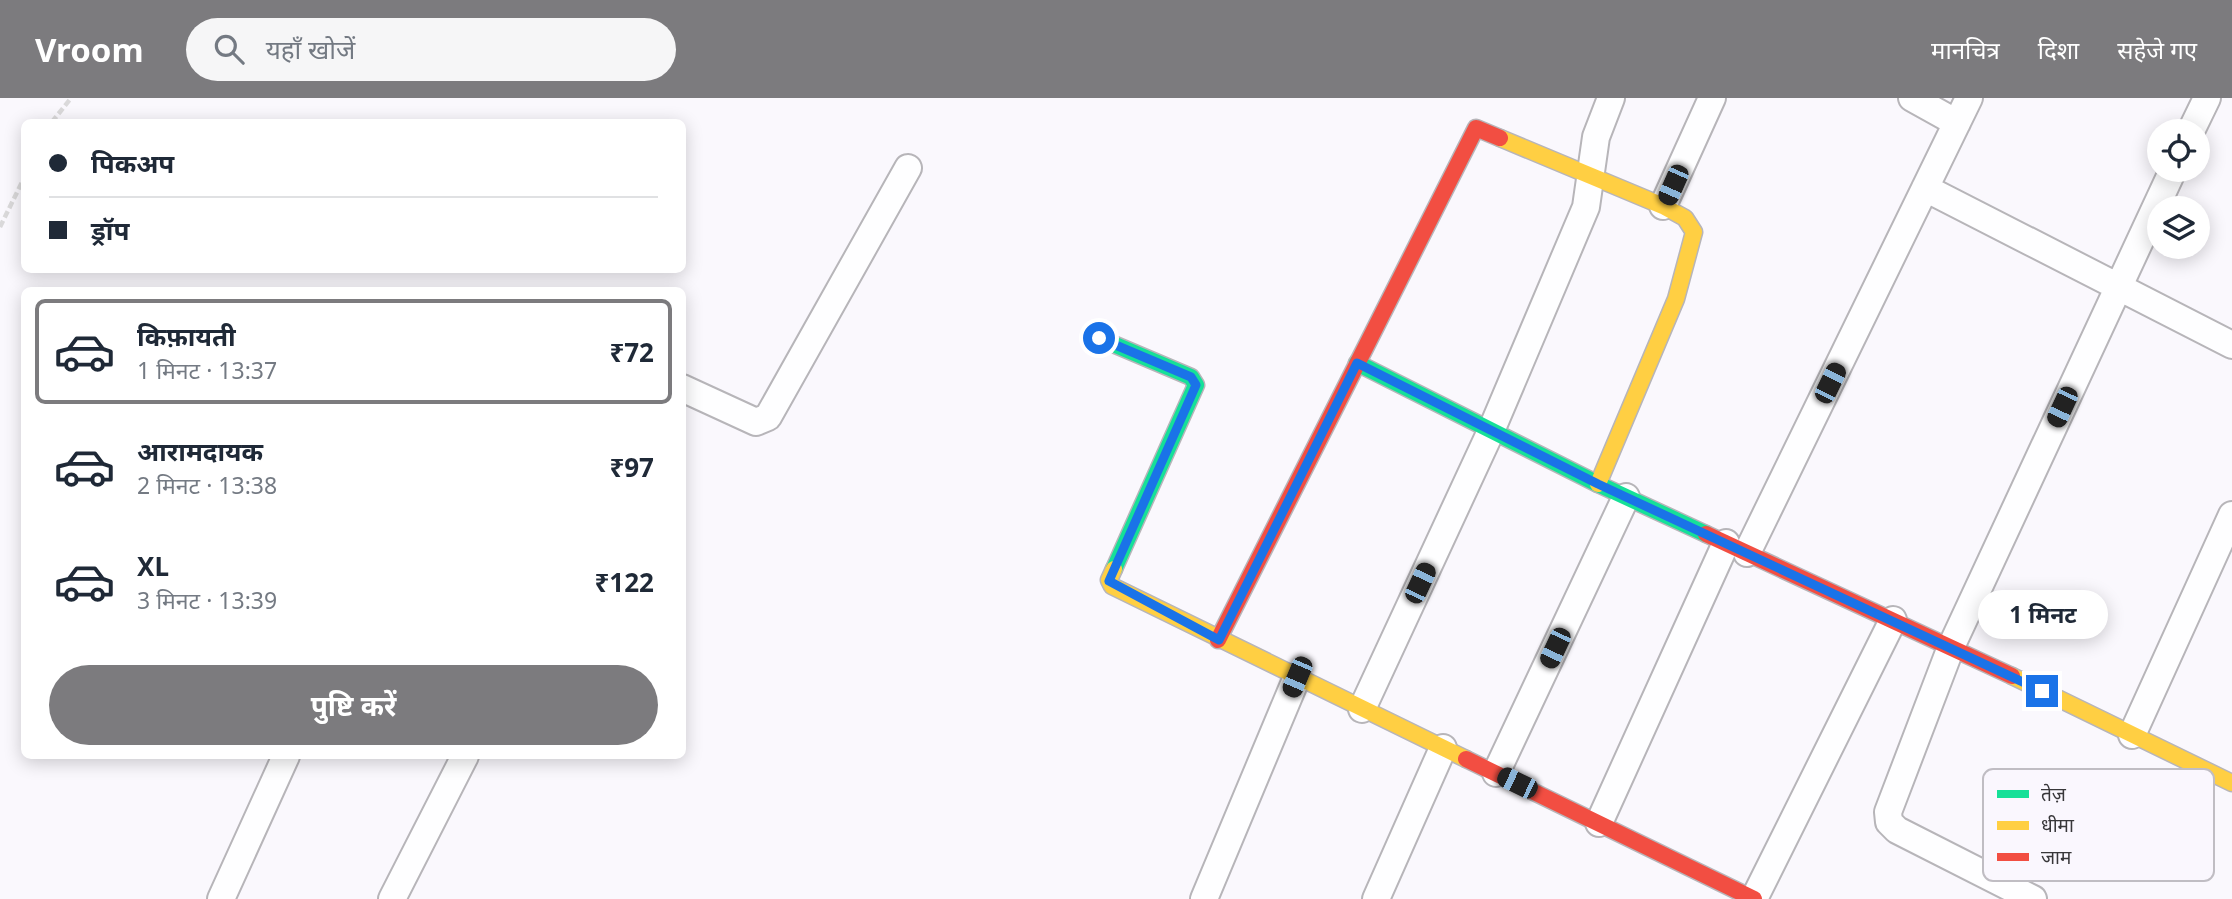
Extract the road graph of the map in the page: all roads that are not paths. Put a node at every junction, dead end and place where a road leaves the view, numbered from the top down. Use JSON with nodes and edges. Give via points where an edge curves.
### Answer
{"nodes":[{"id":1,"x":1611,"y":98,"type":"edge"},
{"id":2,"x":1712,"y":98,"type":"edge"},
{"id":3,"x":1912,"y":98,"type":"edge"},
{"id":4,"x":1969,"y":98,"type":"edge"},
{"id":5,"x":2207,"y":98,"type":"edge"},
{"id":6,"x":2197,"y":119,"type":"edge"},
{"id":7,"x":1957,"y":122,"type":"junction"},
{"id":8,"x":908,"y":168,"type":"dead end"},
{"id":9,"x":1590,"y":176,"type":"junction"},
{"id":10,"x":2167,"y":182,"type":"edge"},
{"id":11,"x":1925,"y":188,"type":"junction"},
{"id":12,"x":1663,"y":206,"type":"junction"},
{"id":13,"x":2118,"y":287,"type":"junction"},
{"id":14,"x":1099,"y":338,"type":"dead end"},
{"id":15,"x":2232,"y":345,"type":"edge"},
{"id":16,"x":1357,"y":363,"type":"junction"},
{"id":17,"x":686,"y":390,"type":"edge"},
{"id":18,"x":1490,"y":431,"type":"junction"},
{"id":19,"x":1598,"y":484,"type":"junction"},
{"id":20,"x":1626,"y":496,"type":"junction"},
{"id":21,"x":2232,"y":515,"type":"edge"},
{"id":22,"x":1737,"y":548,"type":"junction"},
{"id":23,"x":1894,"y":620,"type":"junction"},
{"id":24,"x":1219,"y":640,"type":"junction"},
{"id":25,"x":1951,"y":647,"type":"junction"},
{"id":26,"x":1297,"y":677,"type":"junction"},
{"id":27,"x":1362,"y":709,"type":"junction"},
{"id":28,"x":2132,"y":735,"type":"junction"},
{"id":29,"x":1443,"y":748,"type":"junction"},
{"id":30,"x":285,"y":759,"type":"edge"},
{"id":31,"x":463,"y":759,"type":"edge"},
{"id":32,"x":2203,"y":769,"type":"edge"},
{"id":33,"x":1496,"y":773,"type":"junction"},
{"id":34,"x":2214,"y":774,"type":"edge"},
{"id":35,"x":2232,"y":783,"type":"edge"},
{"id":36,"x":1599,"y":824,"type":"junction"},
{"id":37,"x":1983,"y":874,"type":"edge"},
{"id":38,"x":1998,"y":881,"type":"edge"},
{"id":39,"x":220,"y":899,"type":"edge"},
{"id":40,"x":392,"y":899,"type":"edge"},
{"id":41,"x":1204,"y":899,"type":"edge"},
{"id":42,"x":1376,"y":899,"type":"edge"},
{"id":43,"x":1754,"y":899,"type":"edge"},
{"id":44,"x":2033,"y":899,"type":"edge"}],
"edges":[{"from":1,"to":9,"type":"street","via":[[1596,137]]},
{"from":2,"to":12,"type":"street"},
{"from":3,"to":7,"type":"street"},
{"from":4,"to":7,"type":"street"},
{"from":5,"to":6,"type":"street"},
{"from":7,"to":11,"type":"street"},
{"from":8,"to":17,"type":"street","via":[[768,417],[756,422]]},
{"from":9,"to":12,"type":"street"},
{"from":9,"to":16,"type":"street","via":[[1476,128]]},
{"from":9,"to":18,"type":"street","via":[[1586,207]]},
{"from":10,"to":13,"type":"street"},
{"from":11,"to":13,"type":"street"},
{"from":11,"to":22,"type":"street"},
{"from":12,"to":19,"type":"street","via":[[1692,224],[1695,239],[1676,299]]},
{"from":13,"to":15,"type":"street"},
{"from":13,"to":25,"type":"street"},
{"from":14,"to":24,"type":"street","via":[[1191,377],[1196,385],[1109,581]]},
{"from":16,"to":18,"type":"street"},
{"from":16,"to":24,"type":"street"},
{"from":18,"to":19,"type":"street"},
{"from":18,"to":27,"type":"street"},
{"from":19,"to":20,"type":"street"},
{"from":20,"to":22,"type":"street"},
{"from":20,"to":33,"type":"street"},
{"from":21,"to":28,"type":"street"},
{"from":22,"to":23,"type":"street"},
{"from":22,"to":36,"type":"street"},
{"from":23,"to":25,"type":"street"},
{"from":23,"to":43,"type":"street"},
{"from":24,"to":26,"type":"street"},
{"from":25,"to":28,"type":"street"},
{"from":25,"to":37,"type":"street","via":[[1888,812],[1889,822]]},
{"from":26,"to":27,"type":"street"},
{"from":26,"to":41,"type":"street"},
{"from":27,"to":29,"type":"street"},
{"from":28,"to":32,"type":"street"},
{"from":29,"to":33,"type":"street"},
{"from":29,"to":42,"type":"street"},
{"from":30,"to":39,"type":"street"},
{"from":31,"to":40,"type":"street"},
{"from":33,"to":36,"type":"street"},
{"from":34,"to":35,"type":"street"},
{"from":36,"to":43,"type":"street"},
{"from":38,"to":44,"type":"street"}]}
